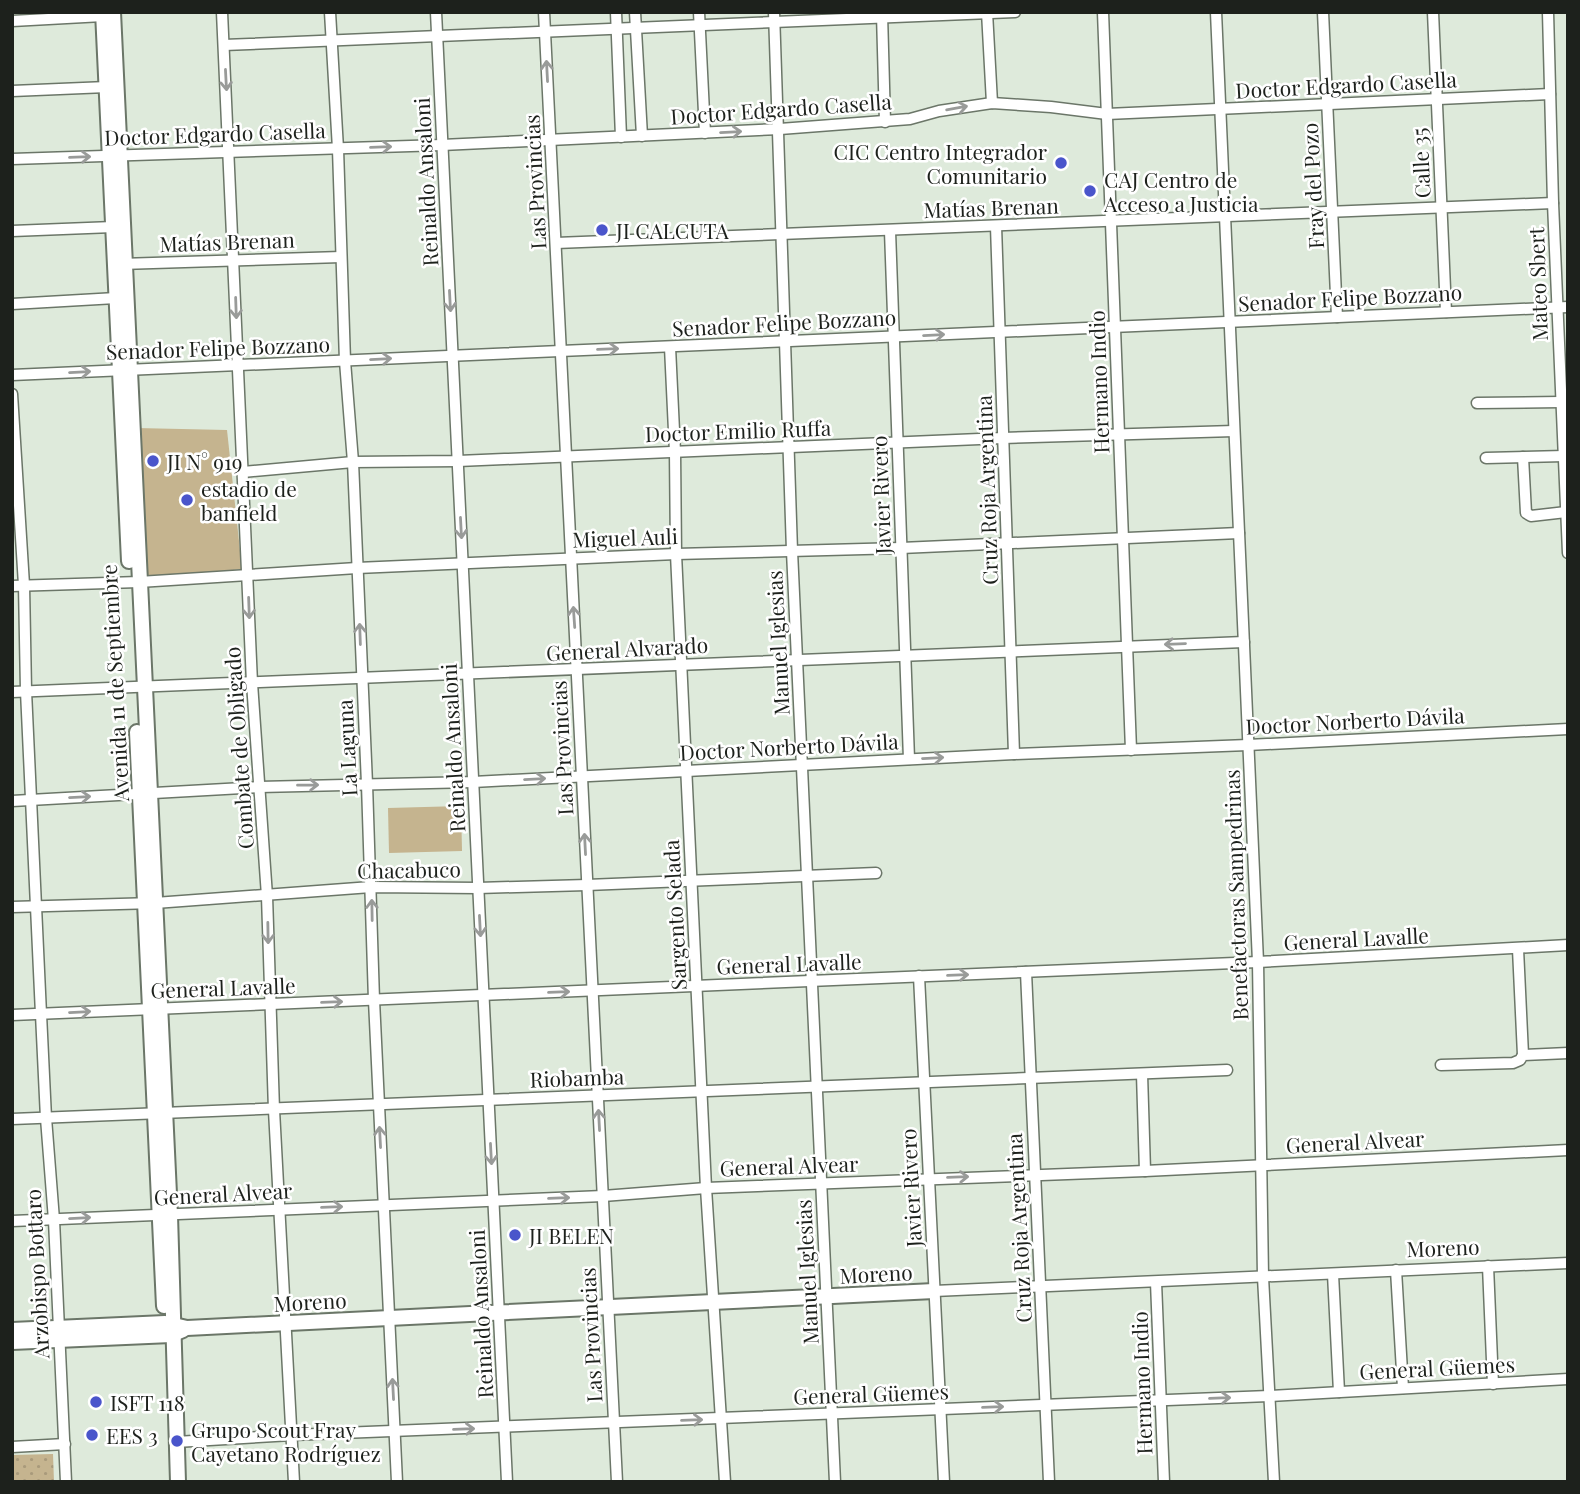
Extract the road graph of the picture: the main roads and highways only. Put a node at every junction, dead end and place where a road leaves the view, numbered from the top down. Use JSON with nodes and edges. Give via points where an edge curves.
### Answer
{"nodes":[{"id":1,"x":106,"y":13,"type":"edge"},
{"id":2,"x":115,"y":156,"type":"junction"},
{"id":3,"x":121,"y":264,"type":"junction"},
{"id":4,"x":126,"y":369,"type":"junction"},
{"id":5,"x":934,"y":1292,"type":"road end"},
{"id":6,"x":174,"y":1329,"type":"junction"},
{"id":7,"x":12,"y":1330,"type":"edge"},
{"id":8,"x":58,"y":1334,"type":"junction"},
{"id":9,"x":12,"y":1342,"type":"edge"},
{"id":10,"x":178,"y":1482,"type":"edge"}],
"edges":[{"from":1,"to":2,"type":"main road","name":"Avenida 11 de Septiembre"},
{"from":1,"to":2,"type":"main road","name":"Avenida 11 de Septiembre","via":[[107,87]]},
{"from":2,"to":3,"type":"main road","name":"Avenida 11 de Septiembre"},
{"from":2,"to":3,"type":"main road","name":"Avenida 11 de Septiembre","via":[[113,227]]},
{"from":3,"to":4,"type":"main road","name":"Avenida 11 de Septiembre"},
{"from":3,"to":4,"type":"main road","name":"Avenida 11 de Septiembre","via":[[117,298]]},
{"from":4,"to":6,"type":"main road","name":"Avenida 11 de Septiembre"},
{"from":5,"to":6,"type":"main road","name":"Moreno"},
{"from":6,"to":8,"type":"main road","name":"Moreno"},
{"from":6,"to":10,"type":"main road","name":"Avenida 11 de Septiembre"},
{"from":7,"to":8,"type":"main road"},
{"from":8,"to":9,"type":"main road"}]}
